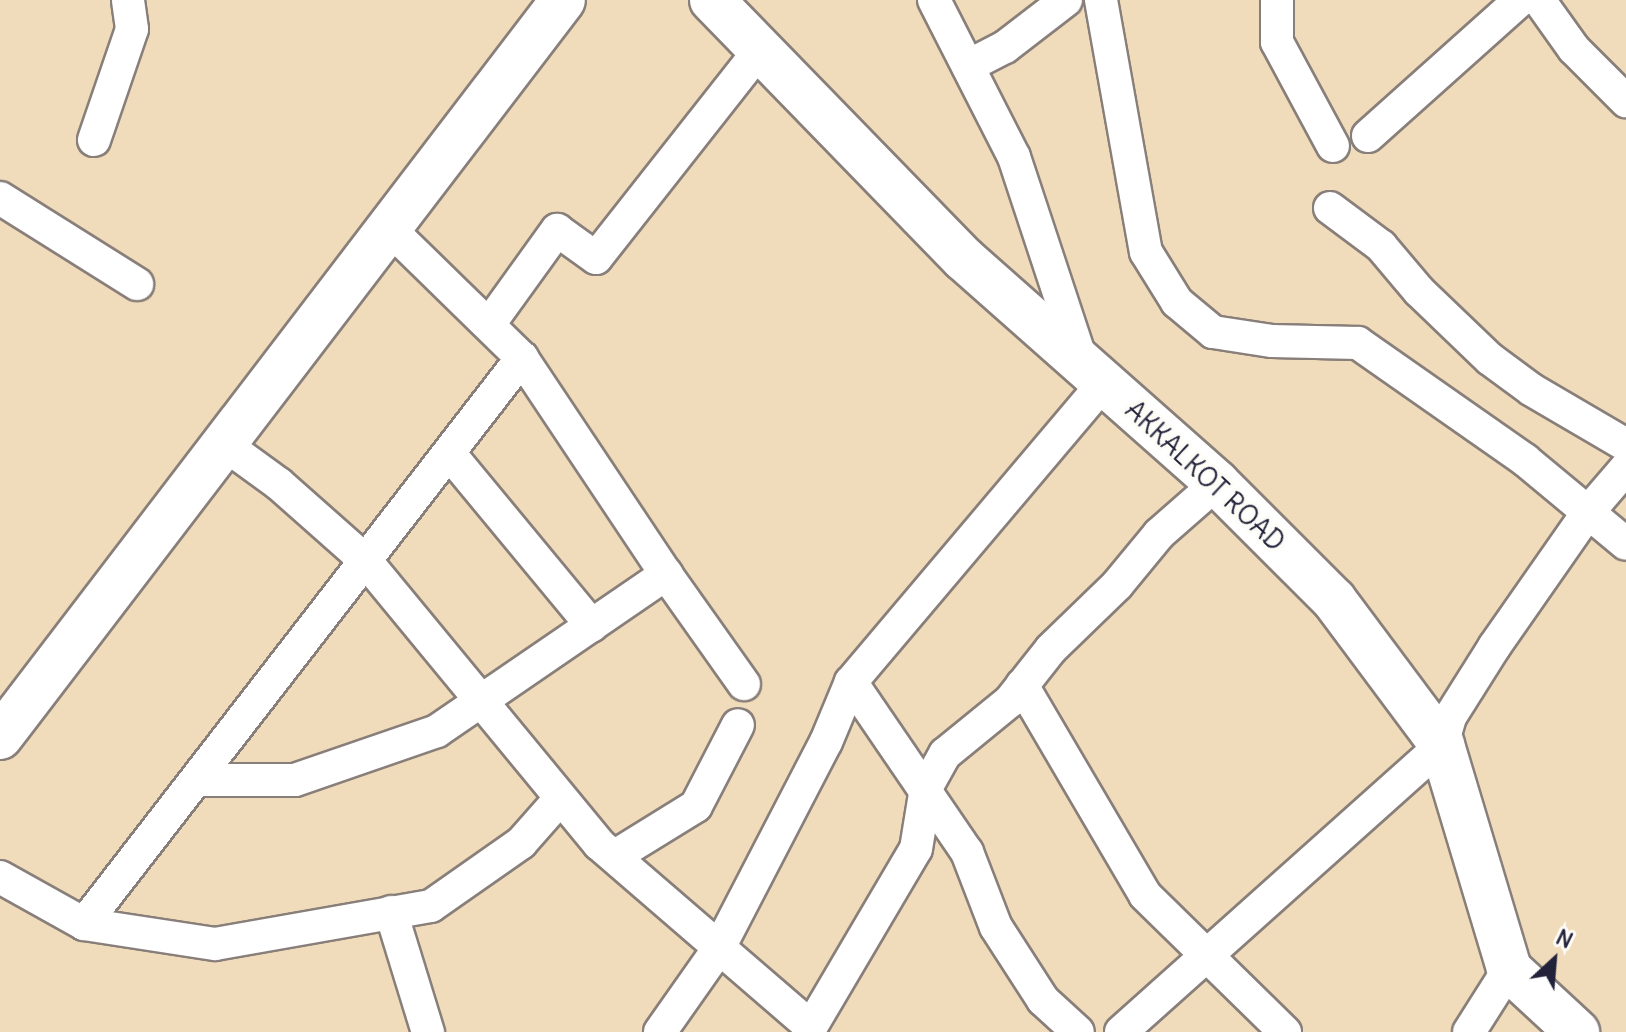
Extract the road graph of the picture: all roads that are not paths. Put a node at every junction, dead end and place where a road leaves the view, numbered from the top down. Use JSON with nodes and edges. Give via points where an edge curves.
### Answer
{"nodes":[{"id":1,"x":128,"y":0,"type":"edge"},
{"id":2,"x":563,"y":0,"type":"edge"},
{"id":3,"x":712,"y":0,"type":"edge"},
{"id":4,"x":934,"y":0,"type":"edge"},
{"id":5,"x":1066,"y":0,"type":"edge"},
{"id":6,"x":1101,"y":0,"type":"edge"},
{"id":7,"x":1277,"y":0,"type":"edge"},
{"id":8,"x":1520,"y":0,"type":"edge"},
{"id":9,"x":1539,"y":0,"type":"edge"},
{"id":10,"x":759,"y":51,"type":"junction"},
{"id":11,"x":968,"y":66,"type":"junction"},
{"id":12,"x":1626,"y":101,"type":"edge"},
{"id":13,"x":1368,"y":136,"type":"dead end"},
{"id":14,"x":94,"y":140,"type":"dead end"},
{"id":15,"x":1333,"y":146,"type":"dead end"},
{"id":16,"x":0,"y":198,"type":"edge"},
{"id":17,"x":1330,"y":208,"type":"dead end"},
{"id":18,"x":389,"y":228,"type":"junction"},
{"id":19,"x":137,"y":284,"type":"dead end"},
{"id":20,"x":490,"y":323,"type":"junction"},
{"id":21,"x":522,"y":358,"type":"junction"},
{"id":22,"x":1093,"y":373,"type":"junction"},
{"id":23,"x":224,"y":444,"type":"junction"},
{"id":24,"x":1626,"y":445,"type":"edge"},
{"id":25,"x":449,"y":453,"type":"junction"},
{"id":26,"x":1626,"y":468,"type":"edge"},
{"id":27,"x":1217,"y":483,"type":"junction"},
{"id":28,"x":1589,"y":511,"type":"junction"},
{"id":29,"x":1626,"y":544,"type":"edge"},
{"id":30,"x":365,"y":560,"type":"junction"},
{"id":31,"x":666,"y":574,"type":"junction"},
{"id":32,"x":592,"y":626,"type":"junction"},
{"id":33,"x":851,"y":682,"type":"junction"},
{"id":34,"x":744,"y":684,"type":"dead end"},
{"id":35,"x":1022,"y":685,"type":"junction"},
{"id":36,"x":479,"y":702,"type":"junction"},
{"id":37,"x":738,"y":725,"type":"dead end"},
{"id":38,"x":0,"y":737,"type":"edge"},
{"id":39,"x":1442,"y":745,"type":"junction"},
{"id":40,"x":197,"y":780,"type":"junction"},
{"id":41,"x":926,"y":788,"type":"junction"},
{"id":42,"x":558,"y":801,"type":"junction"},
{"id":43,"x":615,"y":856,"type":"junction"},
{"id":44,"x":0,"y":877,"type":"edge"},
{"id":45,"x":391,"y":912,"type":"junction"},
{"id":46,"x":84,"y":924,"type":"junction"},
{"id":47,"x":719,"y":948,"type":"junction"},
{"id":48,"x":1206,"y":953,"type":"junction"},
{"id":49,"x":1509,"y":969,"type":"junction"},
{"id":50,"x":810,"y":1029,"type":"edge"},
{"id":51,"x":428,"y":1032,"type":"edge"},
{"id":52,"x":660,"y":1032,"type":"edge"},
{"id":53,"x":1078,"y":1032,"type":"edge"},
{"id":54,"x":1121,"y":1032,"type":"edge"},
{"id":55,"x":1285,"y":1032,"type":"edge"},
{"id":56,"x":1469,"y":1032,"type":"edge"},
{"id":57,"x":1577,"y":1032,"type":"edge"}],
"edges":[{"from":1,"to":14,"type":"street","via":[[132,29]]},
{"from":2,"to":18,"type":"street"},
{"from":3,"to":10,"type":"street","name":"AKKALKOT ROAD"},
{"from":4,"to":11,"type":"street"},
{"from":5,"to":11,"type":"street","via":[[1005,47]]},
{"from":6,"to":28,"type":"street","via":[[1146,252],[1177,302],[1213,332],[1272,341],[1358,343]]},
{"from":7,"to":15,"type":"street","via":[[1277,42]]},
{"from":8,"to":13,"type":"street"},
{"from":9,"to":12,"type":"street","via":[[1574,49]]},
{"from":10,"to":20,"type":"street","via":[[596,258],[557,230]]},
{"from":10,"to":22,"type":"street","name":"AKKALKOT ROAD","via":[[953,248]]},
{"from":11,"to":22,"type":"street","via":[[1014,157]]},
{"from":16,"to":19,"type":"street"},
{"from":17,"to":24,"type":"street","via":[[1381,246],[1490,359]]},
{"from":18,"to":20,"type":"street"},
{"from":18,"to":23,"type":"street"},
{"from":20,"to":21,"type":"street"},
{"from":21,"to":25,"type":"street"},
{"from":21,"to":31,"type":"street"},
{"from":22,"to":27,"type":"street","name":"AKKALKOT ROAD"},
{"from":22,"to":33,"type":"street"},
{"from":23,"to":30,"type":"street","via":[[279,484]]},
{"from":23,"to":38,"type":"street"},
{"from":25,"to":30,"type":"street"},
{"from":25,"to":32,"type":"street"},
{"from":26,"to":28,"type":"street"},
{"from":27,"to":35,"type":"street","via":[[1159,534]]},
{"from":27,"to":39,"type":"street","name":"AKKALKOT ROAD","via":[[1334,600]]},
{"from":28,"to":29,"type":"street"},
{"from":28,"to":39,"type":"street","via":[[1450,717]]},
{"from":30,"to":36,"type":"street"},
{"from":30,"to":40,"type":"street"},
{"from":31,"to":32,"type":"street"},
{"from":31,"to":34,"type":"street"},
{"from":32,"to":36,"type":"street"},
{"from":33,"to":41,"type":"street"},
{"from":33,"to":47,"type":"street","via":[[826,742]]},
{"from":35,"to":41,"type":"street","via":[[945,754]]},
{"from":35,"to":48,"type":"street","via":[[1145,895]]},
{"from":36,"to":40,"type":"street","via":[[437,731],[295,780]]},
{"from":36,"to":42,"type":"street"},
{"from":37,"to":43,"type":"street","via":[[696,806]]},
{"from":39,"to":48,"type":"street"},
{"from":39,"to":49,"type":"street","name":"AKKALKOT ROAD"},
{"from":40,"to":46,"type":"street"},
{"from":41,"to":50,"type":"street","via":[[916,849]]},
{"from":41,"to":53,"type":"street","via":[[967,852],[996,927],[1043,1000]]},
{"from":42,"to":43,"type":"street"},
{"from":42,"to":45,"type":"street","via":[[521,843],[431,906]]},
{"from":43,"to":47,"type":"street"},
{"from":44,"to":46,"type":"street"},
{"from":45,"to":46,"type":"street","via":[[215,944]]},
{"from":45,"to":51,"type":"street"},
{"from":47,"to":50,"type":"street"},
{"from":47,"to":52,"type":"street"},
{"from":48,"to":54,"type":"street"},
{"from":48,"to":55,"type":"street"},
{"from":49,"to":56,"type":"street"},
{"from":49,"to":57,"type":"street"}]}
